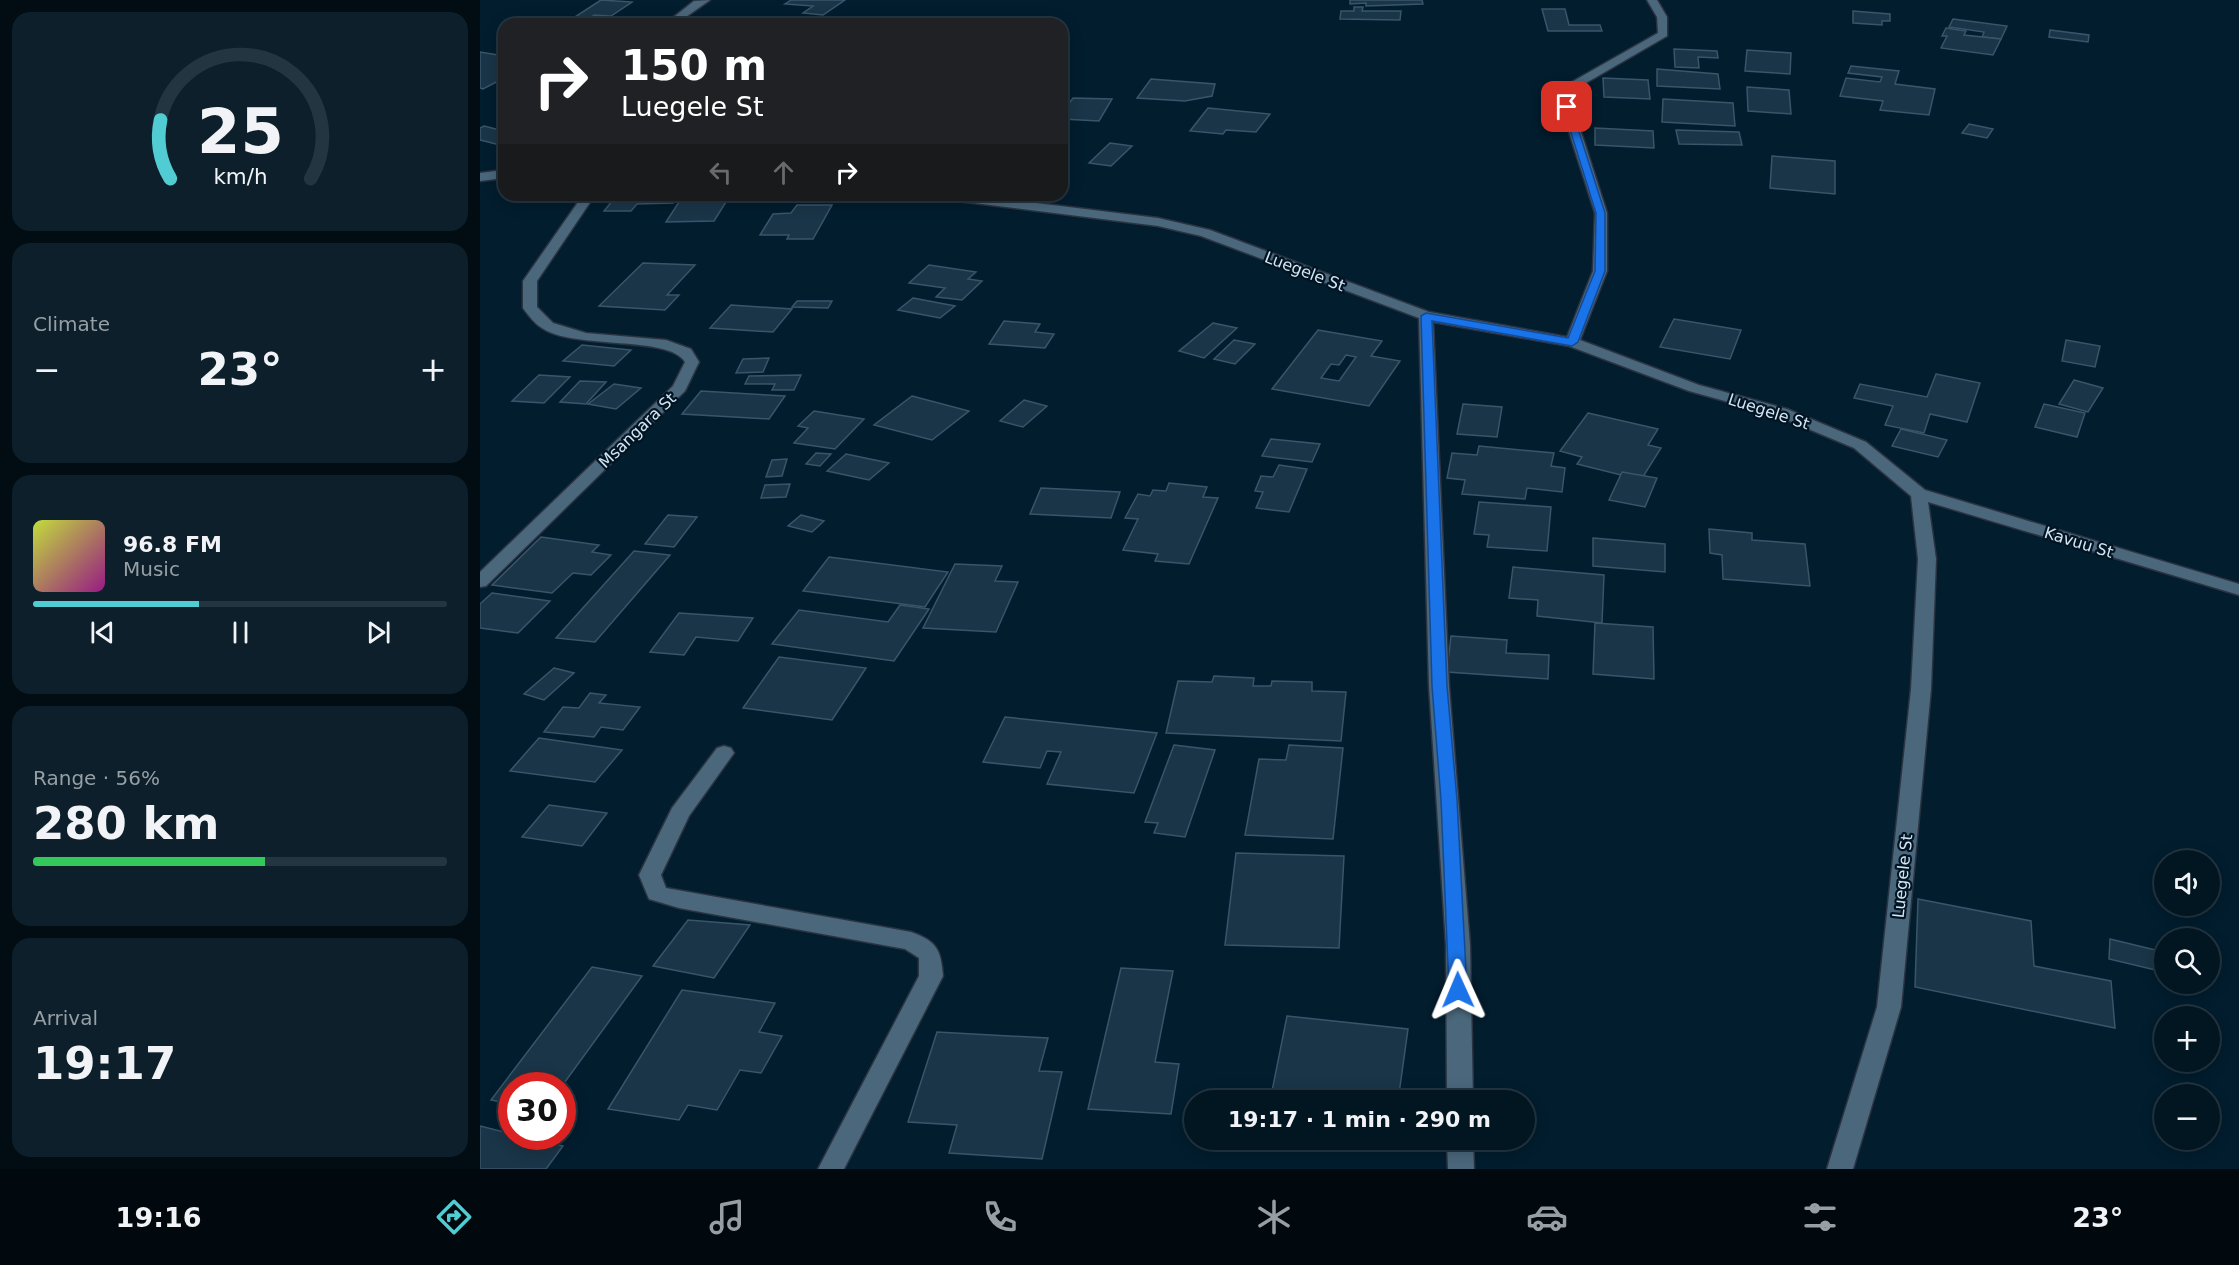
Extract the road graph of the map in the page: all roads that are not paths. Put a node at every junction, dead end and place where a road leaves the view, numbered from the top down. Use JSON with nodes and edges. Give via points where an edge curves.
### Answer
{"nodes":[{"id":1,"x":705,"y":0,"type":"edge"},
{"id":2,"x":1652,"y":0,"type":"edge"},
{"id":3,"x":679,"y":18,"type":"edge"},
{"id":4,"x":498,"y":175,"type":"edge"},
{"id":5,"x":480,"y":177,"type":"edge"},
{"id":6,"x":585,"y":201,"type":"edge"},
{"id":7,"x":990,"y":201,"type":"edge"},
{"id":8,"x":1426,"y":316,"type":"junction"},
{"id":9,"x":1572,"y":342,"type":"junction"},
{"id":10,"x":1919,"y":494,"type":"junction"},
{"id":11,"x":480,"y":582,"type":"edge"},
{"id":12,"x":2239,"y":590,"type":"edge"},
{"id":13,"x":724,"y":753,"type":"dead end"},
{"id":14,"x":1460,"y":1090,"type":"edge"},
{"id":15,"x":1460,"y":1150,"type":"edge"},
{"id":16,"x":831,"y":1169,"type":"edge"},
{"id":17,"x":1461,"y":1169,"type":"edge"},
{"id":18,"x":1840,"y":1169,"type":"edge"}],
"edges":[{"from":1,"to":3,"type":"street"},
{"from":2,"to":9,"type":"street","via":[[1662,17],[1663,34],[1574,85],[1567,107],[1601,213],[1600,271]]},
{"from":4,"to":5,"type":"street"},
{"from":6,"to":11,"type":"street","name":"Msangara St","via":[[530,281],[530,308],[548,326],[585,337],[661,343],[686,352],[692,362],[680,388]]},
{"from":7,"to":8,"type":"street","name":"Luegele St","via":[[1158,222],[1205,233]]},
{"from":8,"to":9,"type":"street","name":"Luegele St"},
{"from":8,"to":14,"type":"street","via":[[1439,686],[1458,945]]},
{"from":9,"to":10,"type":"street","name":"Luegele St","via":[[1694,388],[1781,412],[1860,445]]},
{"from":10,"to":12,"type":"street","name":"Kavuu St"},
{"from":10,"to":18,"type":"street","name":"Luegele St","via":[[1927,559],[1921,689],[1888,1007]]},
{"from":13,"to":16,"type":"street","via":[[680,813],[650,874],[657,893],[911,941],[930,954],[931,976]]},
{"from":15,"to":17,"type":"street"}]}
